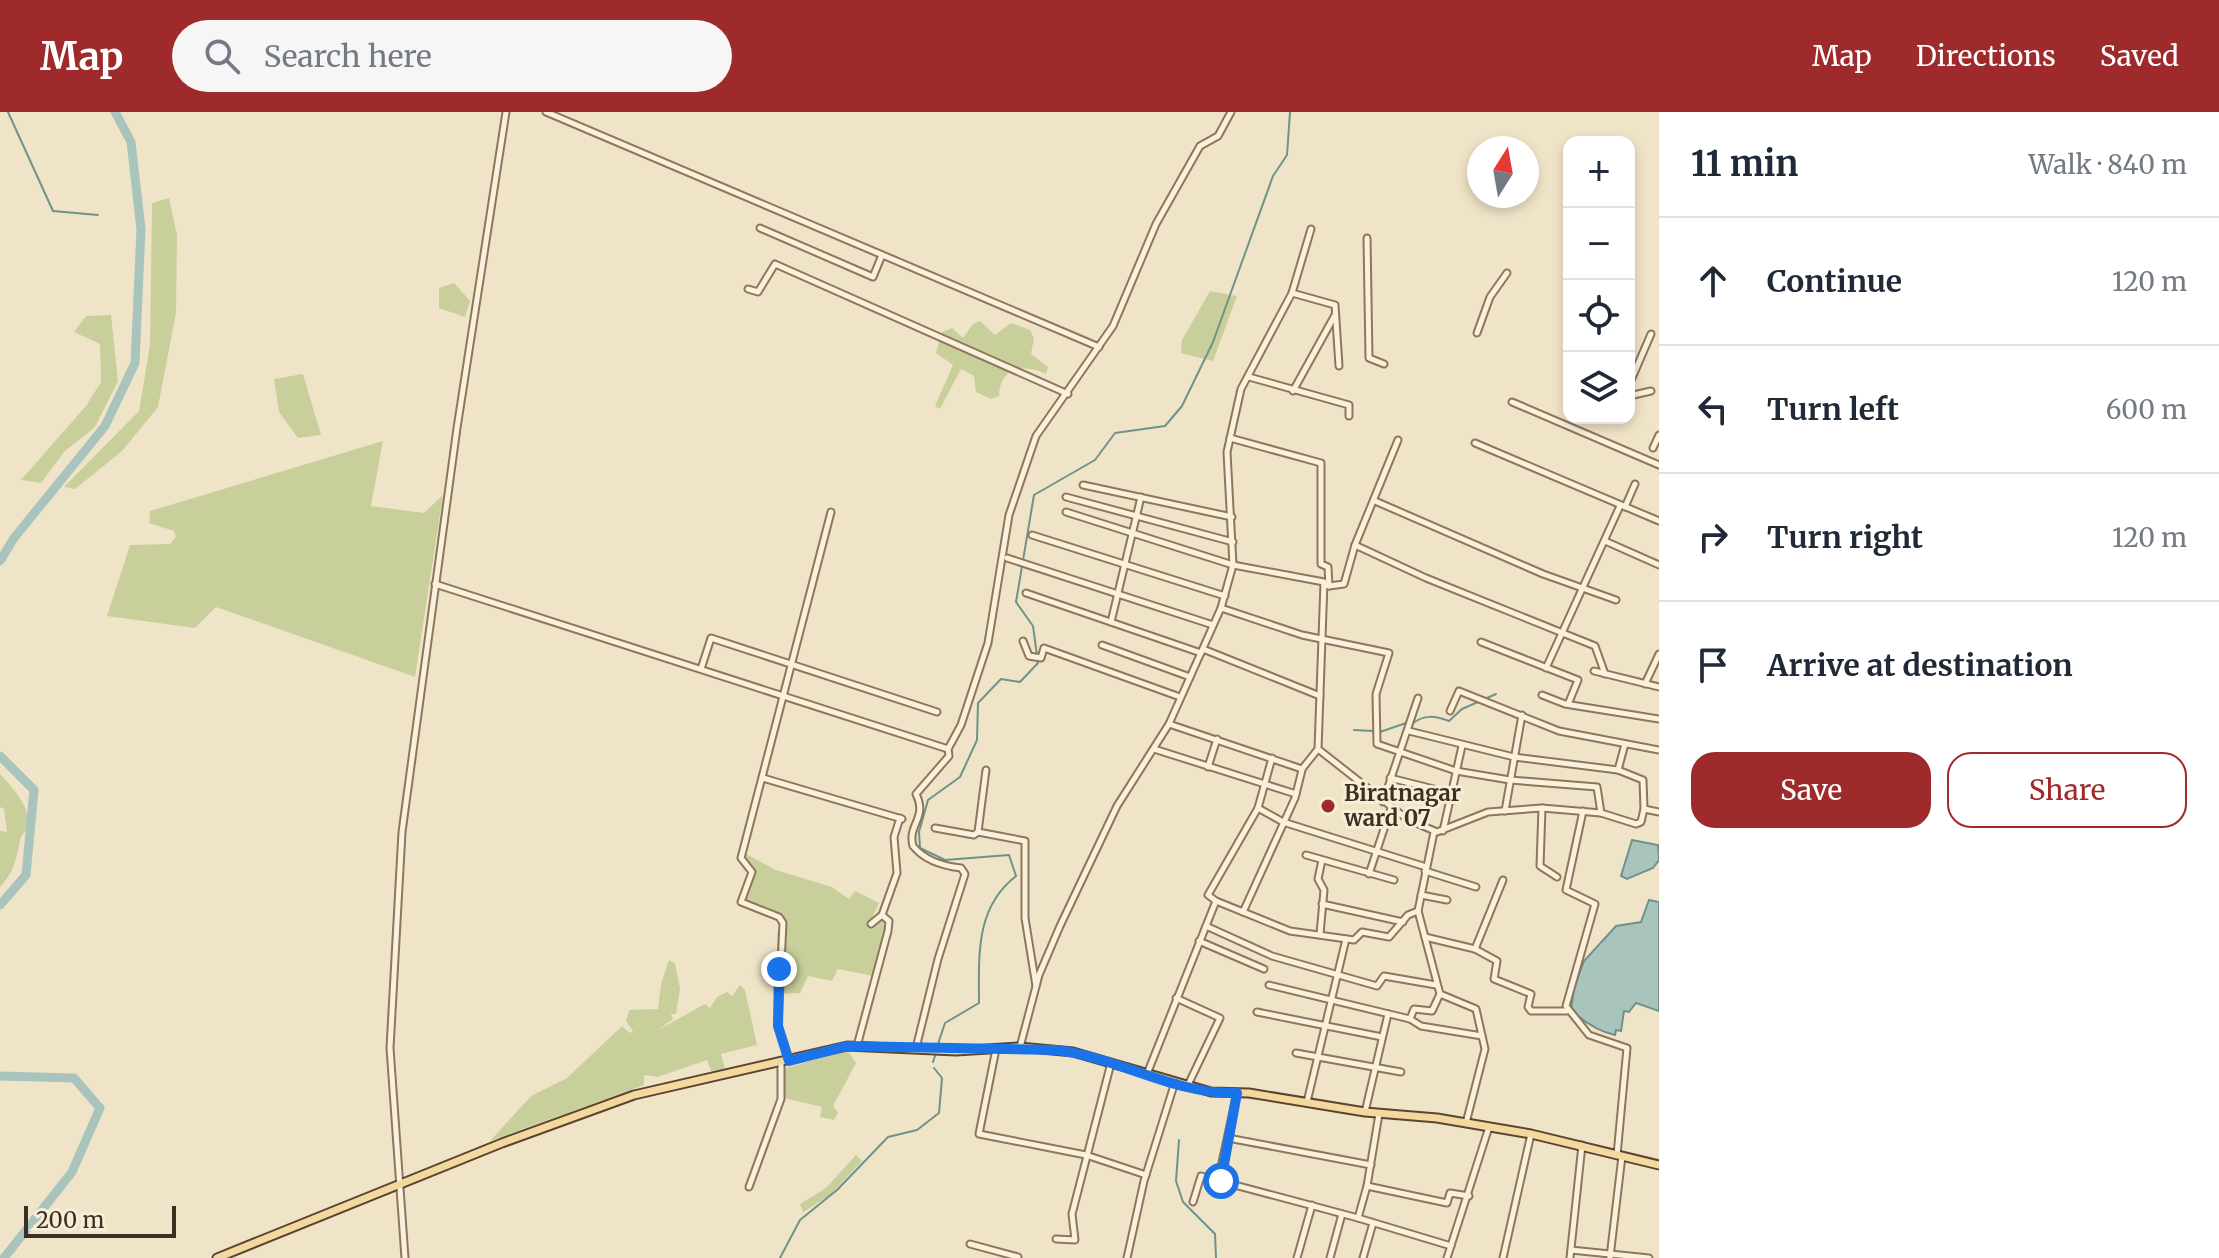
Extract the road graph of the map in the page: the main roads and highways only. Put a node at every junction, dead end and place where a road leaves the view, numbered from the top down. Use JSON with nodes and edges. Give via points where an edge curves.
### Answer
{"nodes":[{"id":1,"x":1659,"y":1165,"type":"edge"},
{"id":2,"x":217,"y":1258,"type":"edge"}],
"edges":[{"from":1,"to":2,"type":"main road","via":[[1531,1134],[1188,1085],[1073,1052],[857,1046],[634,1095]]}]}
